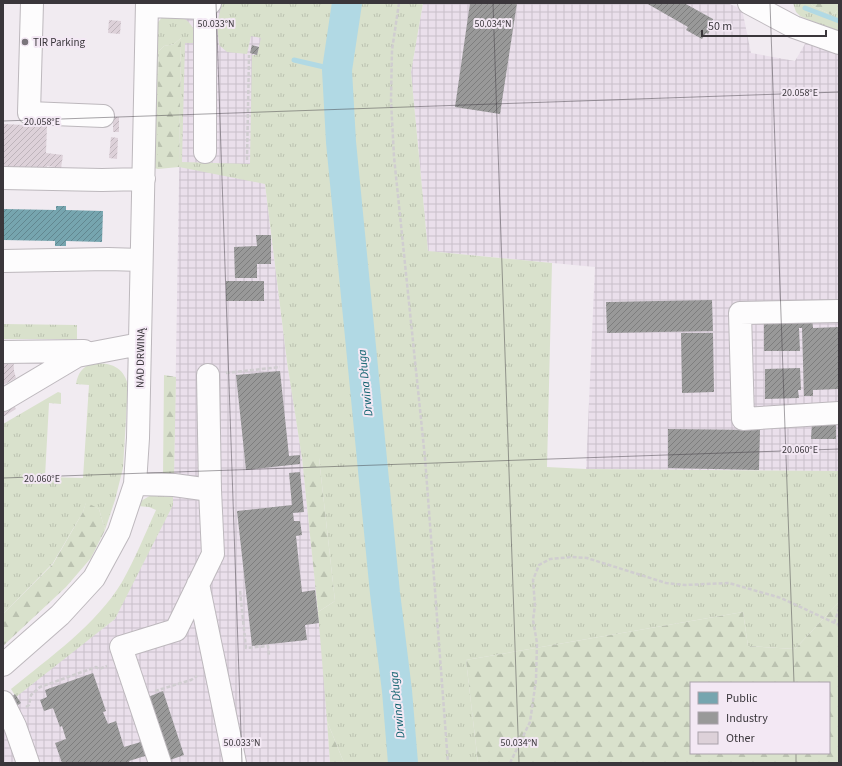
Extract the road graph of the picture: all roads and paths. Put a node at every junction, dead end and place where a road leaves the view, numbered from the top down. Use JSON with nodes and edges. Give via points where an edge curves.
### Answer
{"nodes":[{"id":1,"x":32,"y":3,"type":"edge"},
{"id":2,"x":399,"y":3,"type":"edge"},
{"id":3,"x":749,"y":3,"type":"edge"},
{"id":4,"x":147,"y":4,"type":"edge"},
{"id":5,"x":207,"y":6,"type":"edge"},
{"id":6,"x":772,"y":8,"type":"edge"},
{"id":7,"x":839,"y":43,"type":"edge"},
{"id":8,"x":249,"y":55,"type":"dead end"},
{"id":9,"x":103,"y":116,"type":"dead end"},
{"id":10,"x":205,"y":152,"type":"dead end"},
{"id":11,"x":247,"y":160,"type":"dead end"},
{"id":12,"x":3,"y":178,"type":"edge"},
{"id":13,"x":144,"y":179,"type":"junction"},
{"id":14,"x":141,"y":260,"type":"junction"},
{"id":15,"x":3,"y":261,"type":"edge"},
{"id":16,"x":839,"y":310,"type":"edge"},
{"id":17,"x":140,"y":344,"type":"junction"},
{"id":18,"x":101,"y":351,"type":"junction"},
{"id":19,"x":3,"y":352,"type":"edge"},
{"id":20,"x":208,"y":375,"type":"dead end"},
{"id":21,"x":3,"y":400,"type":"edge"},
{"id":22,"x":839,"y":414,"type":"edge"},
{"id":23,"x":135,"y":484,"type":"junction"},
{"id":24,"x":210,"y":490,"type":"junction"},
{"id":25,"x":198,"y":584,"type":"junction"},
{"id":26,"x":240,"y":591,"type":"dead end"},
{"id":27,"x":839,"y":609,"type":"edge"},
{"id":28,"x":834,"y":623,"type":"junction"},
{"id":29,"x":839,"y":625,"type":"edge"},
{"id":30,"x":269,"y":655,"type":"dead end"},
{"id":31,"x":215,"y":664,"type":"junction"},
{"id":32,"x":3,"y":665,"type":"edge"},
{"id":33,"x":110,"y":666,"type":"dead end"},
{"id":34,"x":153,"y":692,"type":"dead end"},
{"id":35,"x":3,"y":702,"type":"edge"},
{"id":36,"x":23,"y":709,"type":"dead end"},
{"id":37,"x":28,"y":763,"type":"edge"},
{"id":38,"x":160,"y":763,"type":"edge"},
{"id":39,"x":235,"y":763,"type":"edge"},
{"id":40,"x":448,"y":763,"type":"edge"},
{"id":41,"x":510,"y":763,"type":"edge"}],
"edges":[{"from":1,"to":9,"type":"street","via":[[29,113]]},
{"from":2,"to":40,"type":"path","via":[[392,50],[394,157],[425,458]]},
{"from":3,"to":6,"type":"street"},
{"from":4,"to":5,"type":"street"},
{"from":4,"to":13,"type":"street","name":"NAD DRWINĄ"},
{"from":5,"to":10,"type":"street"},
{"from":6,"to":7,"type":"street","via":[[794,27]]},
{"from":8,"to":11,"type":"path"},
{"from":12,"to":13,"type":"street"},
{"from":13,"to":14,"type":"street","name":"NAD DRWINĄ"},
{"from":14,"to":15,"type":"street"},
{"from":14,"to":17,"type":"street","name":"NAD DRWINĄ"},
{"from":16,"to":22,"type":"street","via":[[740,313],[743,419]]},
{"from":17,"to":18,"type":"street"},
{"from":17,"to":23,"type":"street","name":"NAD DRWINĄ"},
{"from":18,"to":19,"type":"street"},
{"from":18,"to":21,"type":"street","via":[[77,356]]},
{"from":20,"to":24,"type":"street"},
{"from":23,"to":24,"type":"street","via":[[174,485]]},
{"from":23,"to":32,"type":"street","name":"NAD DRWINĄ","via":[[119,532],[94,578],[60,615]]},
{"from":24,"to":25,"type":"street","via":[[213,554]]},
{"from":25,"to":31,"type":"street"},
{"from":25,"to":38,"type":"street","via":[[176,630],[121,647]]},
{"from":26,"to":30,"type":"path","via":[[246,648],[268,646]]},
{"from":27,"to":28,"type":"path"},
{"from":28,"to":29,"type":"path"},
{"from":28,"to":41,"type":"path","via":[[781,598],[729,583],[666,583],[588,558],[550,559],[539,565],[533,580],[533,620],[537,643],[536,680],[530,722]]},
{"from":31,"to":34,"type":"path","via":[[191,680]]},
{"from":31,"to":39,"type":"street"},
{"from":33,"to":36,"type":"path","via":[[100,669],[96,667],[40,687],[31,696],[29,705]]},
{"from":35,"to":37,"type":"street","via":[[15,726]]}]}
